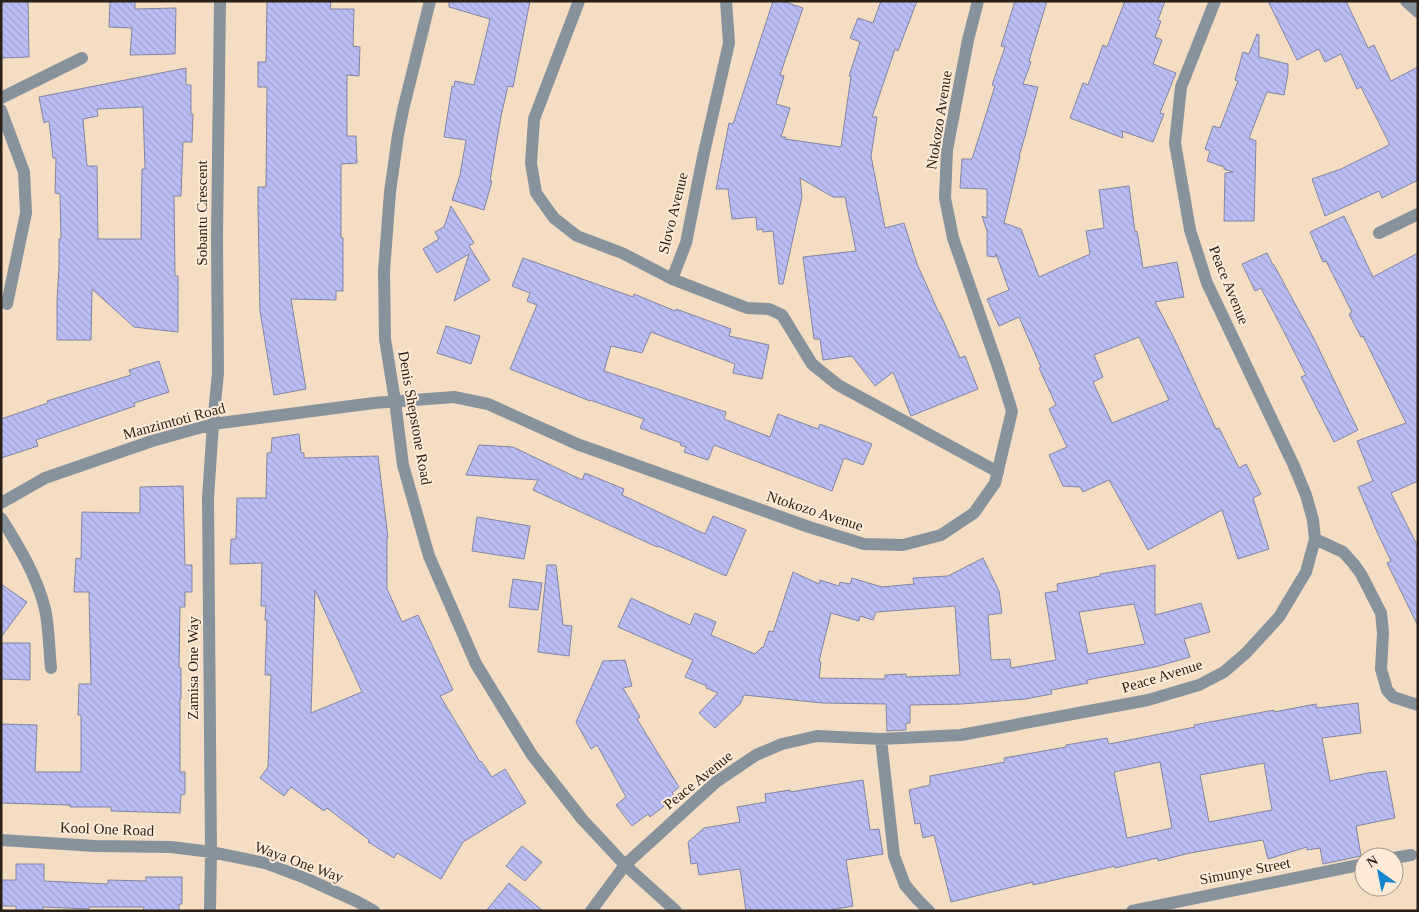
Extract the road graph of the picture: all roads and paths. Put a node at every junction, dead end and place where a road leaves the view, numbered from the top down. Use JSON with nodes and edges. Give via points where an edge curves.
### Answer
{"nodes":[{"id":1,"x":220,"y":1,"type":"edge"},
{"id":2,"x":430,"y":1,"type":"edge"},
{"id":3,"x":579,"y":1,"type":"edge"},
{"id":4,"x":726,"y":1,"type":"edge"},
{"id":5,"x":978,"y":1,"type":"edge"},
{"id":6,"x":1216,"y":1,"type":"edge"},
{"id":7,"x":1406,"y":1,"type":"edge"},
{"id":8,"x":1418,"y":12,"type":"edge"},
{"id":9,"x":82,"y":58,"type":"dead end"},
{"id":10,"x":1,"y":98,"type":"edge"},
{"id":11,"x":1,"y":110,"type":"edge"},
{"id":12,"x":1418,"y":214,"type":"edge"},
{"id":13,"x":1379,"y":233,"type":"dead end"},
{"id":14,"x":672,"y":279,"type":"junction"},
{"id":15,"x":7,"y":304,"type":"dead end"},
{"id":16,"x":395,"y":401,"type":"junction"},
{"id":17,"x":213,"y":424,"type":"junction"},
{"id":18,"x":998,"y":472,"type":"junction"},
{"id":19,"x":1,"y":503,"type":"edge"},
{"id":20,"x":1,"y":518,"type":"edge"},
{"id":21,"x":1315,"y":539,"type":"junction"},
{"id":22,"x":51,"y":668,"type":"dead end"},
{"id":23,"x":1418,"y":705,"type":"edge"},
{"id":24,"x":882,"y":739,"type":"junction"},
{"id":25,"x":1,"y":840,"type":"edge"},
{"id":26,"x":211,"y":852,"type":"junction"},
{"id":27,"x":1411,"y":855,"type":"dead end"},
{"id":28,"x":1404,"y":856,"type":"edge"},
{"id":29,"x":625,"y":865,"type":"junction"},
{"id":30,"x":1354,"y":866,"type":"edge"},
{"id":31,"x":210,"y":911,"type":"edge"},
{"id":32,"x":374,"y":911,"type":"edge"},
{"id":33,"x":591,"y":911,"type":"edge"},
{"id":34,"x":676,"y":911,"type":"edge"},
{"id":35,"x":929,"y":911,"type":"edge"},
{"id":36,"x":1132,"y":911,"type":"edge"}],
"edges":[{"from":1,"to":17,"type":"street","name":"Sobantu Crescent","via":[[218,374]]},
{"from":2,"to":16,"type":"street","name":"Denis Shepstone Road","via":[[403,110],[390,192],[384,271],[384,339]]},
{"from":3,"to":14,"type":"street","name":"Slovo Avenue","via":[[534,119],[531,163],[536,192],[554,218],[577,236],[622,253]]},
{"from":4,"to":14,"type":"street","name":"Slovo Avenue","via":[[729,43],[686,243]]},
{"from":5,"to":18,"type":"street","name":"Ntokozo Avenue","via":[[947,150],[945,198],[953,238],[1012,411]]},
{"from":6,"to":21,"type":"street","name":"Peace Avenue","via":[[1181,87],[1174,143],[1190,230],[1207,283],[1306,495]]},
{"from":7,"to":8,"type":"street"},
{"from":9,"to":10,"type":"street"},
{"from":11,"to":15,"type":"street","via":[[24,172],[26,213]]},
{"from":12,"to":13,"type":"street"},
{"from":14,"to":18,"type":"street","via":[[747,308],[782,315],[812,364],[838,386]]},
{"from":16,"to":17,"type":"street","name":"Manzimtoti Road"},
{"from":16,"to":18,"type":"street","name":"Ntokozo Avenue","via":[[454,397],[488,404],[577,444],[864,544],[903,545],[941,535],[974,513],[995,483]]},
{"from":16,"to":29,"type":"street","name":"Denis Shepstone Road","via":[[404,464],[429,556],[476,664],[532,756],[582,819]]},
{"from":17,"to":19,"type":"street","name":"Manzimtoti Road","via":[[45,478]]},
{"from":17,"to":26,"type":"street","name":"Zamisa One Way","via":[[208,498]]},
{"from":20,"to":22,"type":"street","via":[[23,553],[38,586],[46,611]]},
{"from":21,"to":23,"type":"street","via":[[1343,552],[1361,574],[1381,613],[1381,669],[1387,690],[1393,697]]},
{"from":21,"to":24,"type":"street","name":"Peace Avenue","via":[[1306,572],[1279,617],[1224,672],[1198,685],[1148,700],[961,735]]},
{"from":24,"to":29,"type":"street","name":"Peace Avenue","via":[[817,736],[782,744],[756,755],[716,782]]},
{"from":24,"to":35,"type":"street","via":[[894,856],[905,885]]},
{"from":25,"to":26,"type":"street","name":"Kool One Road"},
{"from":26,"to":31,"type":"street","name":"Zamisa One Way"},
{"from":26,"to":32,"type":"street","name":"Waya One Way","via":[[265,863]]},
{"from":27,"to":28,"type":"street"},
{"from":29,"to":33,"type":"street","name":"Peace Avenue"},
{"from":29,"to":34,"type":"street","name":"Denis Shepstone Road"},
{"from":30,"to":36,"type":"street","name":"Simunye Street"}]}
